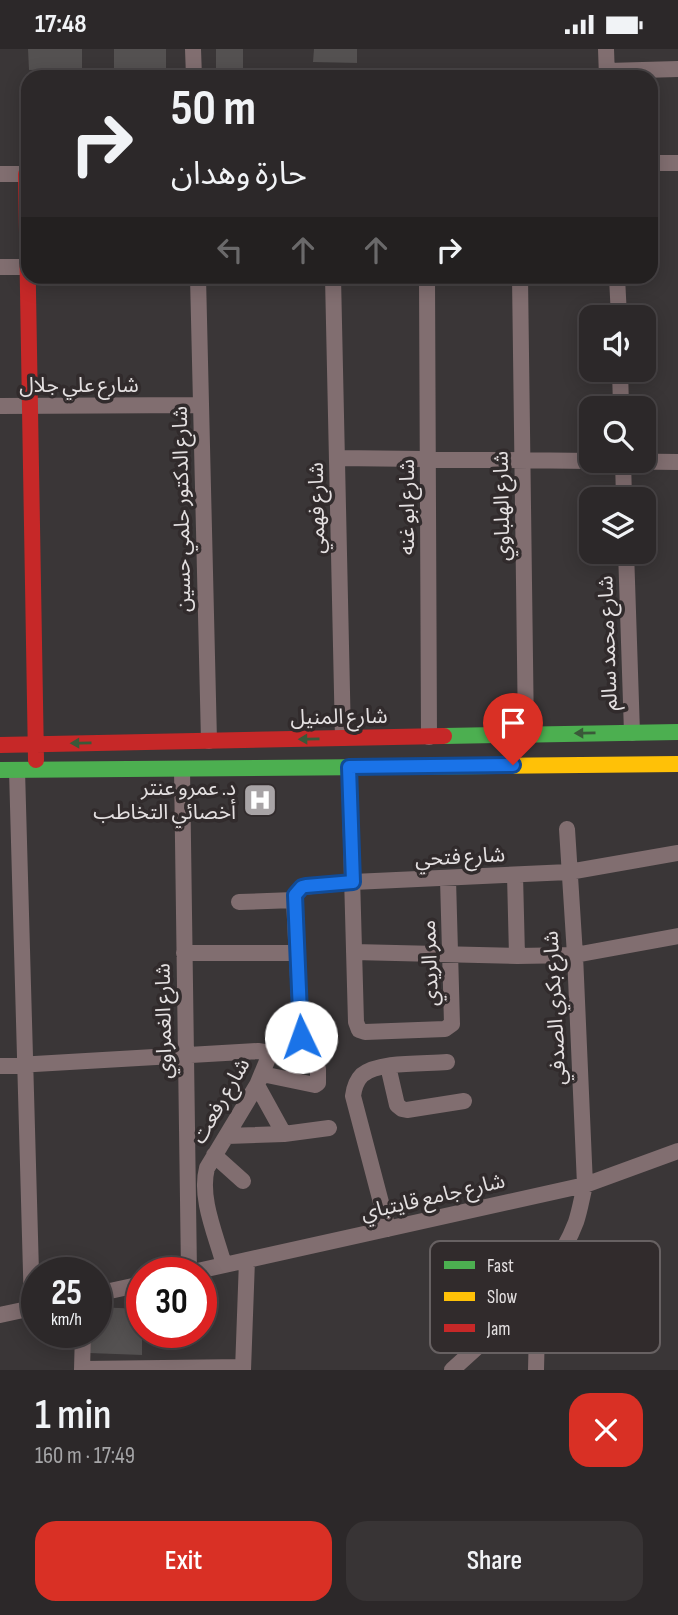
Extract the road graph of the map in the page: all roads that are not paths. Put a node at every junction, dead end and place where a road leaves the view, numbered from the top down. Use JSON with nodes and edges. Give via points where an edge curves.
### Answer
{"nodes":[{"id":1,"x":193,"y":49,"type":"edge"},
{"id":2,"x":606,"y":49,"type":"edge"},
{"id":3,"x":678,"y":69,"type":"edge"},
{"id":4,"x":194,"y":70,"type":"edge"},
{"id":5,"x":607,"y":70,"type":"edge"},
{"id":6,"x":658,"y":70,"type":"edge"},
{"id":7,"x":658,"y":163,"type":"edge"},
{"id":8,"x":678,"y":163,"type":"edge"},
{"id":9,"x":0,"y":174,"type":"edge"},
{"id":10,"x":21,"y":174,"type":"edge"},
{"id":11,"x":0,"y":267,"type":"edge"},
{"id":12,"x":21,"y":267,"type":"edge"},
{"id":13,"x":28,"y":284,"type":"edge"},
{"id":14,"x":198,"y":284,"type":"edge"},
{"id":15,"x":333,"y":284,"type":"edge"},
{"id":16,"x":427,"y":284,"type":"edge"},
{"id":17,"x":520,"y":284,"type":"edge"},
{"id":18,"x":617,"y":284,"type":"edge"},
{"id":19,"x":618,"y":305,"type":"edge"},
{"id":20,"x":201,"y":405,"type":"junction"},
{"id":21,"x":0,"y":406,"type":"edge"},
{"id":22,"x":30,"y":406,"type":"junction"},
{"id":23,"x":337,"y":458,"type":"junction"},
{"id":24,"x":428,"y":459,"type":"junction"},
{"id":25,"x":522,"y":461,"type":"junction"},
{"id":26,"x":579,"y":461,"type":"edge"},
{"id":27,"x":656,"y":462,"type":"edge"},
{"id":28,"x":678,"y":462,"type":"edge"},
{"id":29,"x":626,"y":564,"type":"edge"},
{"id":30,"x":678,"y":732,"type":"edge"},
{"id":31,"x":632,"y":733,"type":"junction"},
{"id":32,"x":526,"y":735,"type":"junction"},
{"id":33,"x":429,"y":737,"type":"junction"},
{"id":34,"x":343,"y":738,"type":"junction"},
{"id":35,"x":209,"y":741,"type":"junction"},
{"id":36,"x":36,"y":744,"type":"junction"},
{"id":37,"x":0,"y":745,"type":"edge"},
{"id":38,"x":678,"y":764,"type":"edge"},
{"id":39,"x":349,"y":767,"type":"junction"},
{"id":40,"x":181,"y":769,"type":"junction"},
{"id":41,"x":0,"y":770,"type":"edge"},
{"id":42,"x":17,"y":770,"type":"junction"},
{"id":43,"x":37,"y":770,"type":"junction"},
{"id":44,"x":567,"y":829,"type":"dead end"},
{"id":45,"x":678,"y":853,"type":"edge"},
{"id":46,"x":569,"y":872,"type":"junction"},
{"id":47,"x":515,"y":875,"type":"junction"},
{"id":48,"x":448,"y":879,"type":"junction"},
{"id":49,"x":353,"y":882,"type":"junction"},
{"id":50,"x":294,"y":900,"type":"junction"},
{"id":51,"x":239,"y":902,"type":"dead end"},
{"id":52,"x":678,"y":936,"type":"edge"},
{"id":53,"x":354,"y":952,"type":"junction"},
{"id":54,"x":184,"y":953,"type":"junction"},
{"id":55,"x":297,"y":953,"type":"junction"},
{"id":56,"x":450,"y":954,"type":"junction"},
{"id":57,"x":517,"y":955,"type":"junction"},
{"id":58,"x":575,"y":955,"type":"junction"},
{"id":59,"x":301,"y":1037,"type":"dead end"},
{"id":60,"x":186,"y":1055,"type":"junction"},
{"id":61,"x":447,"y":1062,"type":"dead end"},
{"id":62,"x":26,"y":1065,"type":"junction"},
{"id":63,"x":0,"y":1066,"type":"edge"},
{"id":64,"x":388,"y":1066,"type":"junction"},
{"id":65,"x":318,"y":1069,"type":"dead end"},
{"id":66,"x":259,"y":1080,"type":"junction"},
{"id":67,"x":464,"y":1101,"type":"dead end"},
{"id":68,"x":329,"y":1128,"type":"dead end"},
{"id":69,"x":284,"y":1134,"type":"junction"},
{"id":70,"x":227,"y":1136,"type":"junction"},
{"id":71,"x":678,"y":1151,"type":"edge"},
{"id":72,"x":214,"y":1155,"type":"junction"},
{"id":73,"x":243,"y":1181,"type":"dead end"},
{"id":74,"x":585,"y":1185,"type":"junction"},
{"id":75,"x":388,"y":1229,"type":"junction"},
{"id":76,"x":567,"y":1241,"type":"edge"},
{"id":77,"x":32,"y":1257,"type":"edge"},
{"id":78,"x":191,"y":1257,"type":"edge"},
{"id":79,"x":247,"y":1260,"type":"junction"},
{"id":80,"x":224,"y":1265,"type":"junction"},
{"id":81,"x":217,"y":1266,"type":"edge"},
{"id":82,"x":21,"y":1310,"type":"edge"},
{"id":83,"x":0,"y":1315,"type":"edge"},
{"id":84,"x":83,"y":1348,"type":"edge"},
{"id":85,"x":471,"y":1353,"type":"edge"},
{"id":86,"x":82,"y":1369,"type":"edge"},
{"id":87,"x":243,"y":1369,"type":"edge"},
{"id":88,"x":452,"y":1370,"type":"edge"}],
"edges":[{"from":1,"to":4,"type":"street"},
{"from":2,"to":5,"type":"street"},
{"from":3,"to":6,"type":"street"},
{"from":7,"to":8,"type":"street"},
{"from":9,"to":10,"type":"street"},
{"from":11,"to":12,"type":"street"},
{"from":13,"to":22,"type":"street"},
{"from":14,"to":20,"type":"street","name":"شارع الدكتور حلمي حسين"},
{"from":15,"to":23,"type":"street","name":"شارع فهمي"},
{"from":16,"to":24,"type":"street","name":"شارع ابو غنه"},
{"from":17,"to":25,"type":"street","name":"شارع الهلباوي"},
{"from":18,"to":19,"type":"street"},
{"from":20,"to":22,"type":"street","name":"شارع علي جلال"},
{"from":20,"to":35,"type":"street","name":"شارع الدكتور حلمي حسين"},
{"from":21,"to":22,"type":"street","name":"شارع علي جلال"},
{"from":22,"to":36,"type":"street"},
{"from":23,"to":24,"type":"street"},
{"from":23,"to":34,"type":"street","name":"شارع فهمي"},
{"from":24,"to":25,"type":"street"},
{"from":24,"to":33,"type":"street","name":"شارع ابو غنه"},
{"from":25,"to":26,"type":"street"},
{"from":25,"to":32,"type":"street","name":"شارع الهلباوي"},
{"from":27,"to":28,"type":"street"},
{"from":29,"to":31,"type":"street","name":"شارع محمد سالم"},
{"from":30,"to":31,"type":"street","name":"شارع المنيل"},
{"from":31,"to":32,"type":"street","name":"شارع المنيل","one_way":true},
{"from":32,"to":33,"type":"street","name":"شارع المنيل"},
{"from":33,"to":34,"type":"street","name":"شارع المنيل"},
{"from":34,"to":35,"type":"street","name":"شارع المنيل","one_way":true},
{"from":35,"to":36,"type":"street","name":"شارع المنيل","one_way":true},
{"from":36,"to":37,"type":"street","name":"شارع المنيل"},
{"from":36,"to":43,"type":"street"},
{"from":38,"to":39,"type":"street"},
{"from":39,"to":40,"type":"street"},
{"from":39,"to":49,"type":"street","name":"ممر الريدي"},
{"from":40,"to":43,"type":"street"},
{"from":40,"to":54,"type":"street","name":"شارع الغمراوي"},
{"from":41,"to":42,"type":"street"},
{"from":42,"to":43,"type":"street"},
{"from":42,"to":62,"type":"street"},
{"from":44,"to":46,"type":"street","name":"شارع بكري الصدفي"},
{"from":45,"to":46,"type":"street","name":"شارع فتحي"},
{"from":46,"to":47,"type":"street","name":"شارع فتحي"},
{"from":46,"to":58,"type":"street","name":"شارع بكري الصدفي"},
{"from":47,"to":48,"type":"street","name":"شارع فتحي"},
{"from":47,"to":57,"type":"street"},
{"from":48,"to":49,"type":"street","name":"شارع فتحي"},
{"from":48,"to":56,"type":"street","name":"ممر الريدي"},
{"from":49,"to":50,"type":"street","name":"شارع فتحي","via":[[302,887]]},
{"from":49,"to":53,"type":"street","name":"ممر الريدي"},
{"from":50,"to":51,"type":"street"},
{"from":50,"to":55,"type":"street"},
{"from":52,"to":58,"type":"street"},
{"from":53,"to":56,"type":"street"},
{"from":53,"to":56,"type":"street","name":"ممر الريدي","via":[[356,1025],[365,1032],[450,1026]]},
{"from":54,"to":55,"type":"street"},
{"from":54,"to":60,"type":"street","name":"شارع الغمراوي"},
{"from":55,"to":59,"type":"street"},
{"from":56,"to":57,"type":"street"},
{"from":57,"to":58,"type":"street"},
{"from":58,"to":74,"type":"street","name":"شارع بكري الصدفي"},
{"from":60,"to":62,"type":"street","name":"شارع رفعت"},
{"from":60,"to":66,"type":"street","name":"شارع رفعت","via":[[264,1052],[268,1058]]},
{"from":60,"to":78,"type":"street","name":"شارع الغمراوي"},
{"from":61,"to":64,"type":"street"},
{"from":62,"to":63,"type":"street","name":"شارع رفعت"},
{"from":62,"to":77,"type":"street"},
{"from":64,"to":67,"type":"street","via":[[401,1109]]},
{"from":64,"to":75,"type":"street","via":[[363,1074],[353,1096]]},
{"from":65,"to":66,"type":"street","via":[[315,1085]]},
{"from":66,"to":69,"type":"street"},
{"from":66,"to":70,"type":"street","name":"شارع رفعت"},
{"from":68,"to":69,"type":"street"},
{"from":69,"to":70,"type":"street"},
{"from":70,"to":72,"type":"street","name":"شارع رفعت"},
{"from":71,"to":74,"type":"street","name":"شارع جامع قايتباي"},
{"from":72,"to":73,"type":"street"},
{"from":72,"to":80,"type":"street","name":"شارع رفعت","via":[[203,1181]]},
{"from":74,"to":75,"type":"street","name":"شارع جامع قايتباي"},
{"from":74,"to":76,"type":"street","name":"شارع بكري الصدفي"},
{"from":75,"to":79,"type":"street","name":"شارع جامع قايتباي"},
{"from":79,"to":80,"type":"street","name":"شارع جامع قايتباي"},
{"from":79,"to":87,"type":"street"},
{"from":80,"to":81,"type":"street","name":"شارع جامع قايتباي"},
{"from":82,"to":83,"type":"street"},
{"from":84,"to":86,"type":"street"},
{"from":85,"to":88,"type":"street","name":"شارع بكري الصدفي"},
{"from":86,"to":87,"type":"street"}]}
